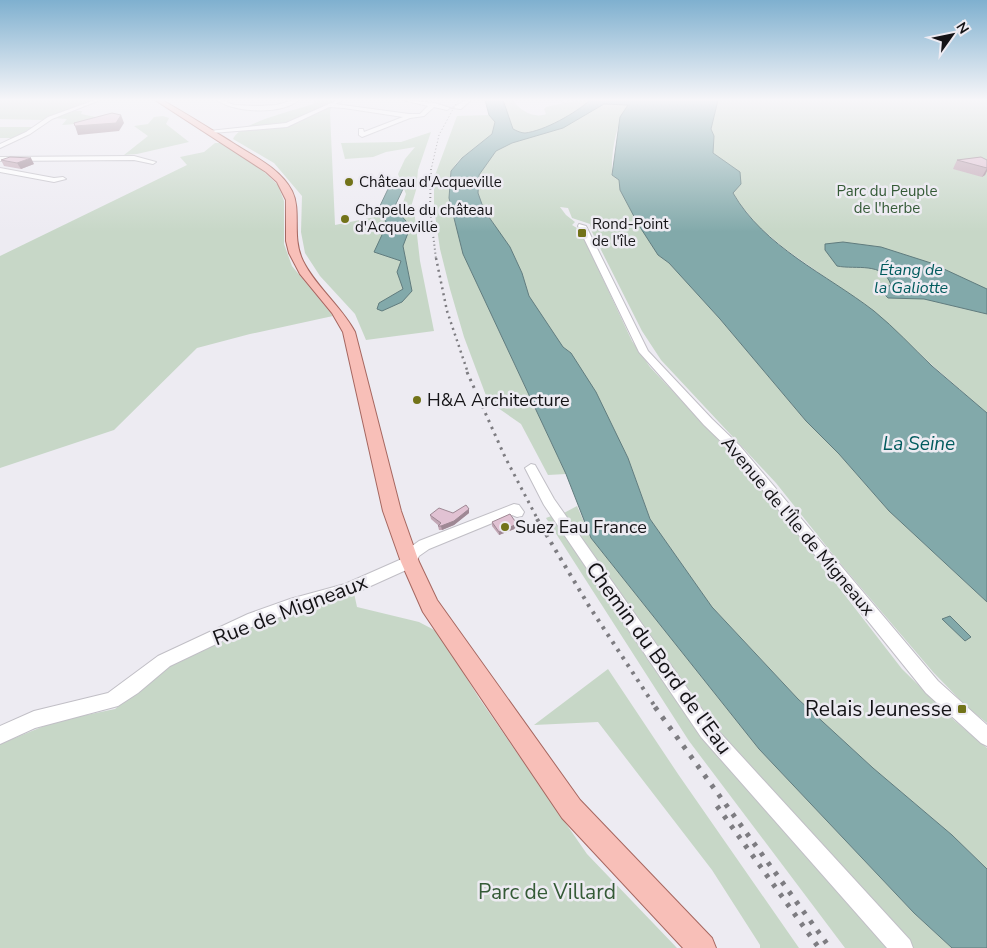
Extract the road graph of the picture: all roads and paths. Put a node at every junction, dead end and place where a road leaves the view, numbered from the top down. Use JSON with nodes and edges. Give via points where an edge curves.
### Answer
{"nodes":[{"id":1,"x":230,"y":144,"type":"edge"},
{"id":2,"x":235,"y":144,"type":"edge"},
{"id":3,"x":243,"y":153,"type":"junction"},
{"id":4,"x":0,"y":159,"type":"edge"},
{"id":5,"x":153,"y":162,"type":"dead end"},
{"id":6,"x":0,"y":170,"type":"edge"},
{"id":7,"x":63,"y":179,"type":"dead end"},
{"id":8,"x":582,"y":226,"type":"dead end"},
{"id":9,"x":531,"y":468,"type":"dead end"},
{"id":10,"x":517,"y":512,"type":"dead end"},
{"id":11,"x":411,"y":557,"type":"junction"},
{"id":12,"x":0,"y":735,"type":"edge"},
{"id":13,"x":987,"y":737,"type":"edge"},
{"id":14,"x":702,"y":948,"type":"edge"},
{"id":15,"x":708,"y":948,"type":"edge"},
{"id":16,"x":902,"y":948,"type":"edge"}],
"edges":[{"from":1,"to":3,"type":"main road"},
{"from":2,"to":3,"type":"main road"},
{"from":3,"to":11,"type":"main road","via":[[274,174],[289,193],[295,254],[305,273],[345,323],[352,340],[387,491]]},
{"from":4,"to":5,"type":"street","via":[[134,158]]},
{"from":6,"to":7,"type":"street"},
{"from":8,"to":13,"type":"street","name":"Avenue de l'Île de Migneaux","via":[[644,352],[736,449],[932,687]]},
{"from":9,"to":16,"type":"street","name":"Chemin du Bord de l'Eau","via":[[549,502],[707,731]]},
{"from":10,"to":11,"type":"street","name":"Rue de Migneaux","via":[[514,509],[438,539],[424,545]]},
{"from":11,"to":12,"type":"street","name":"Rue de Migneaux","via":[[348,590],[253,619],[164,661],[112,700],[34,720]]},
{"from":11,"to":14,"type":"main road","via":[[436,614],[571,809]]},
{"from":11,"to":15,"type":"main road","via":[[441,606],[573,795]]}]}
